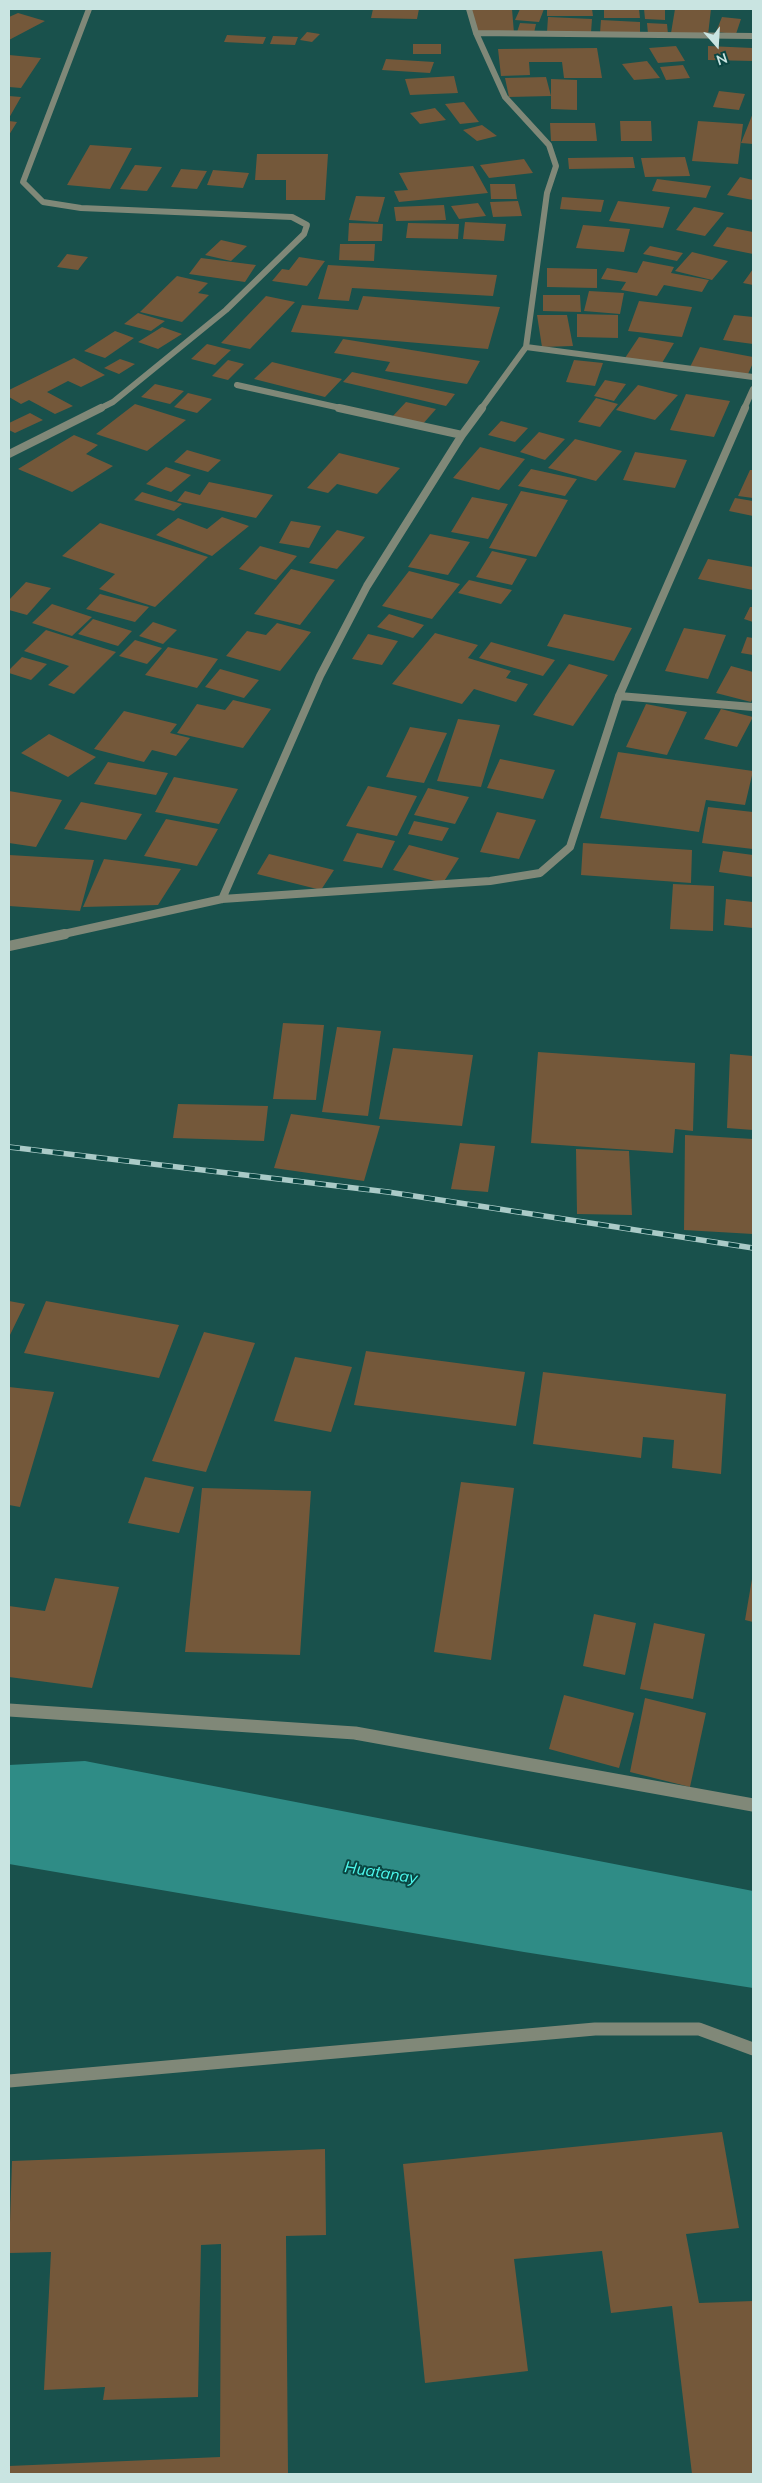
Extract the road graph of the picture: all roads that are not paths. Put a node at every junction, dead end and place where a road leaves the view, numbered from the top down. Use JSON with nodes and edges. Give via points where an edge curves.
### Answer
{"nodes":[{"id":1,"x":89,"y":9,"type":"edge"},
{"id":2,"x":468,"y":9,"type":"edge"},
{"id":3,"x":476,"y":32,"type":"junction"},
{"id":4,"x":753,"y":36,"type":"edge"},
{"id":5,"x":526,"y":347,"type":"junction"},
{"id":6,"x":753,"y":377,"type":"edge"},
{"id":7,"x":237,"y":385,"type":"dead end"},
{"id":8,"x":753,"y":389,"type":"edge"},
{"id":9,"x":462,"y":435,"type":"junction"},
{"id":10,"x":9,"y":454,"type":"edge"},
{"id":11,"x":620,"y":696,"type":"junction"},
{"id":12,"x":753,"y":707,"type":"edge"},
{"id":13,"x":222,"y":899,"type":"junction"},
{"id":14,"x":9,"y":946,"type":"edge"},
{"id":15,"x":9,"y":1710,"type":"edge"},
{"id":16,"x":753,"y":1805,"type":"edge"},
{"id":17,"x":753,"y":2048,"type":"edge"},
{"id":18,"x":9,"y":2081,"type":"edge"}],
"edges":[{"from":1,"to":10,"type":"street","via":[[23,182],[43,202],[81,208],[292,217],[307,225],[304,234],[226,310],[113,402]]},
{"from":2,"to":3,"type":"street"},
{"from":3,"to":4,"type":"street"},
{"from":3,"to":5,"type":"street","via":[[505,96],[549,145],[556,166],[547,193]]},
{"from":5,"to":6,"type":"street"},
{"from":5,"to":9,"type":"street"},
{"from":7,"to":9,"type":"street"},
{"from":8,"to":11,"type":"street"},
{"from":9,"to":13,"type":"street","via":[[367,586],[320,676]]},
{"from":11,"to":12,"type":"street"},
{"from":11,"to":13,"type":"street","via":[[570,847],[540,873],[490,881]]},
{"from":13,"to":14,"type":"street"},
{"from":15,"to":16,"type":"street","via":[[355,1733]]},
{"from":17,"to":18,"type":"street","via":[[700,2029],[595,2029]]}]}
